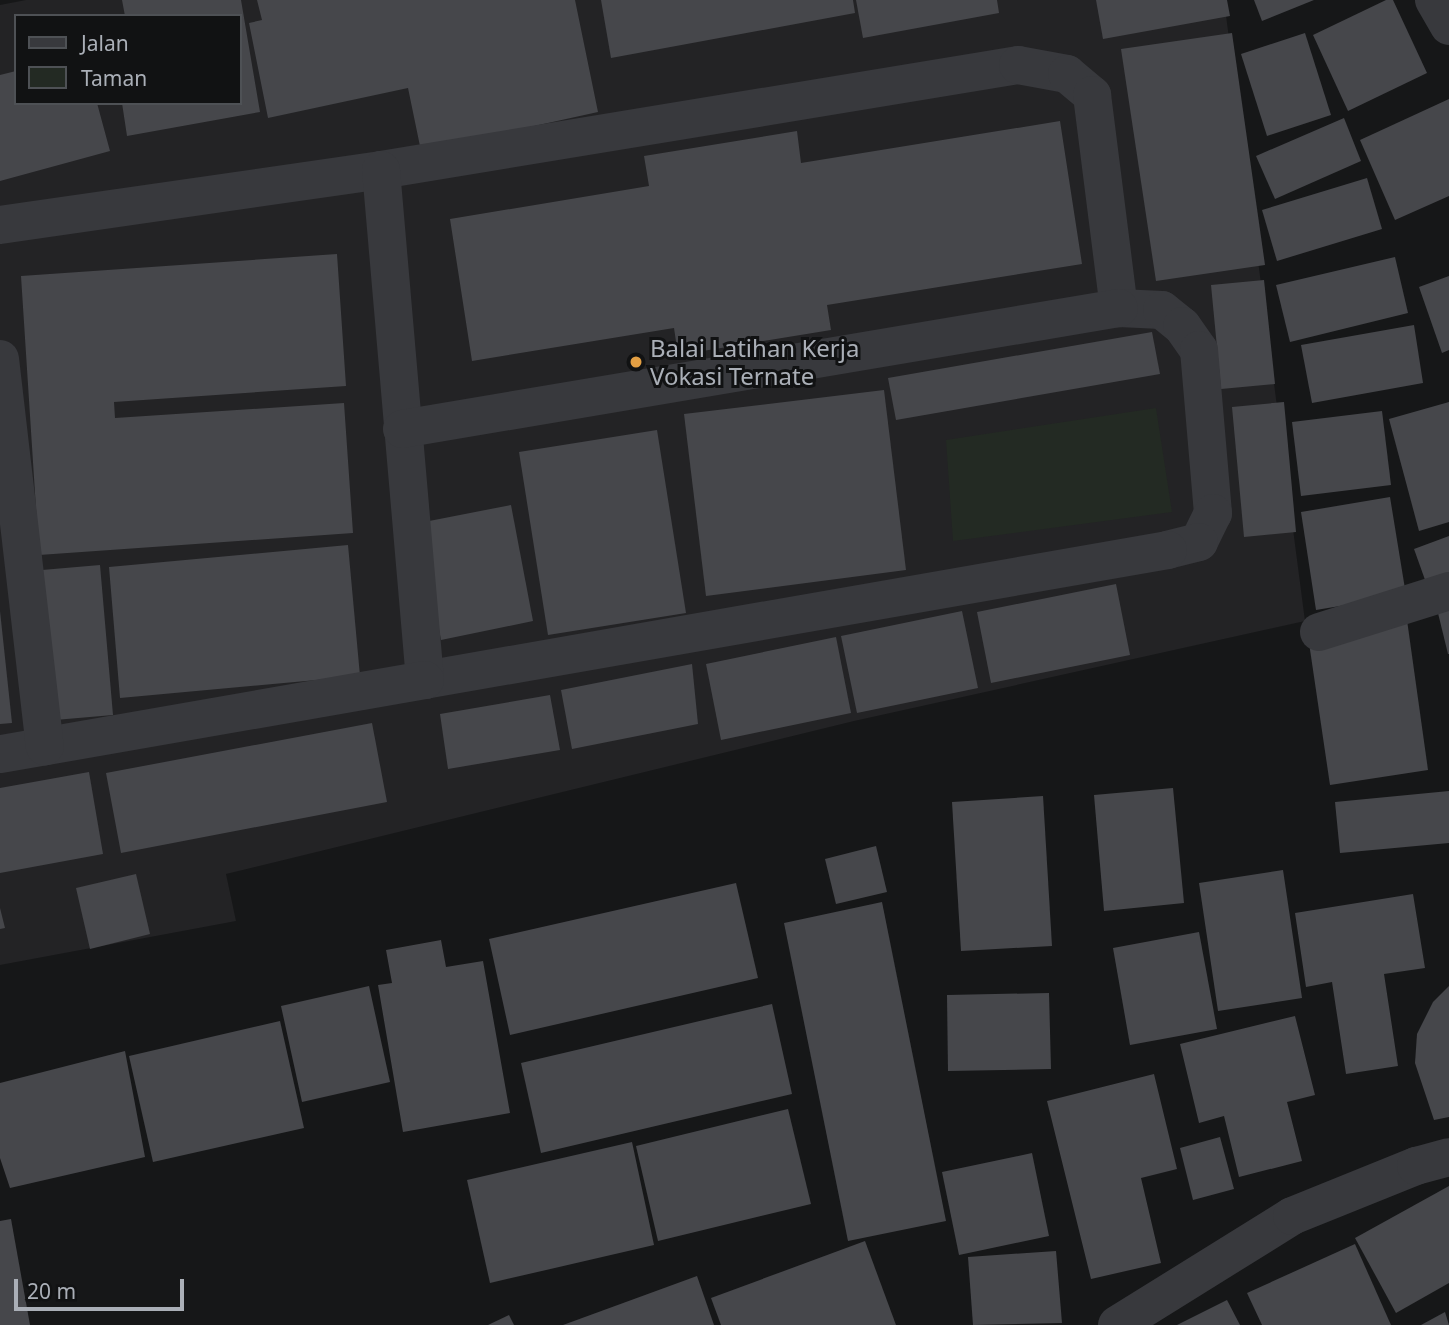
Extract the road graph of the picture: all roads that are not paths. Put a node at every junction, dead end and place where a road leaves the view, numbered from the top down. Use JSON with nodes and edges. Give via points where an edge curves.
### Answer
{"nodes":[{"id":1,"x":1434,"y":0,"type":"edge"},
{"id":2,"x":1449,"y":26,"type":"edge"},
{"id":3,"x":381,"y":170,"type":"junction"},
{"id":4,"x":0,"y":225,"type":"edge"},
{"id":5,"x":1119,"y":308,"type":"junction"},
{"id":6,"x":0,"y":359,"type":"edge"},
{"id":7,"x":402,"y":429,"type":"junction"},
{"id":8,"x":1449,"y":591,"type":"edge"},
{"id":9,"x":1319,"y":632,"type":"dead end"},
{"id":10,"x":425,"y":680,"type":"junction"},
{"id":11,"x":45,"y":746,"type":"junction"},
{"id":12,"x":0,"y":754,"type":"edge"},
{"id":13,"x":1449,"y":1157,"type":"edge"},
{"id":14,"x":1117,"y":1325,"type":"edge"}],
"edges":[{"from":1,"to":2,"type":"street"},
{"from":3,"to":4,"type":"street"},
{"from":3,"to":5,"type":"street","via":[[1018,65],[1067,74],[1093,95]]},
{"from":3,"to":7,"type":"street"},
{"from":5,"to":7,"type":"street"},
{"from":5,"to":10,"type":"street","via":[[1162,310],[1182,326],[1199,350],[1213,513],[1199,542]]},
{"from":6,"to":11,"type":"street"},
{"from":7,"to":10,"type":"street"},
{"from":8,"to":9,"type":"street"},
{"from":10,"to":11,"type":"street"},
{"from":11,"to":12,"type":"street"},
{"from":13,"to":14,"type":"street","via":[[1292,1216]]}]}
